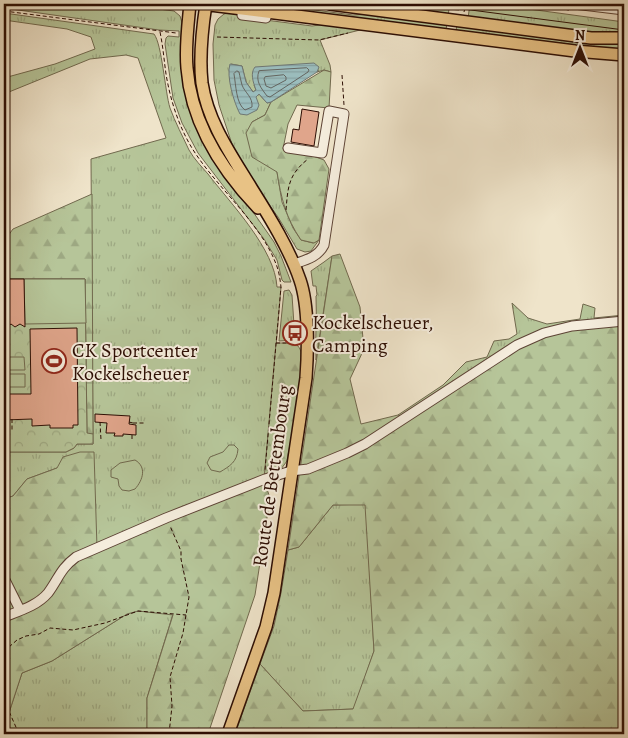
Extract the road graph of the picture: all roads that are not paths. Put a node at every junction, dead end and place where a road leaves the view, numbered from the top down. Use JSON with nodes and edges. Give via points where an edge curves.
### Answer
{"nodes":[{"id":1,"x":190,"y":4,"type":"edge"},
{"id":2,"x":202,"y":4,"type":"edge"},
{"id":3,"x":206,"y":4,"type":"edge"},
{"id":4,"x":330,"y":4,"type":"edge"},
{"id":5,"x":574,"y":4,"type":"edge"},
{"id":6,"x":624,"y":10,"type":"edge"},
{"id":7,"x":242,"y":15,"type":"dead end"},
{"id":8,"x":336,"y":21,"type":"junction"},
{"id":9,"x":624,"y":38,"type":"edge"},
{"id":10,"x":624,"y":55,"type":"edge"},
{"id":11,"x":288,"y":148,"type":"dead end"},
{"id":12,"x":271,"y":222,"type":"junction"},
{"id":13,"x":294,"y":264,"type":"junction"},
{"id":14,"x":624,"y":321,"type":"edge"},
{"id":15,"x":291,"y":471,"type":"junction"},
{"id":16,"x":4,"y":578,"type":"edge"},
{"id":17,"x":20,"y":610,"type":"junction"},
{"id":18,"x":4,"y":617,"type":"edge"},
{"id":19,"x":228,"y":734,"type":"edge"}],
"edges":[{"from":1,"to":12,"type":"main road","name":"Route de Bettembourg","via":[[187,70],[201,127],[244,194]]},
{"from":2,"to":3,"type":"main road"},
{"from":3,"to":8,"type":"main road"},
{"from":3,"to":12,"type":"main road","name":"Route de Bettembourg","via":[[201,47],[205,97],[215,128]]},
{"from":4,"to":9,"type":"main road","via":[[591,38]]},
{"from":5,"to":6,"type":"street"},
{"from":7,"to":8,"type":"street","via":[[302,22]]},
{"from":8,"to":10,"type":"main road"},
{"from":11,"to":13,"type":"street","via":[[322,153],[329,111],[344,114],[324,245],[314,257]]},
{"from":12,"to":13,"type":"main road","name":"Route de Bettembourg"},
{"from":13,"to":15,"type":"main road","name":"Route de Bettembourg","via":[[303,290],[307,343],[306,378]]},
{"from":14,"to":15,"type":"street","via":[[572,326],[544,333],[509,350],[365,444],[308,469]]},
{"from":15,"to":17,"type":"street","via":[[166,518],[76,557],[64,566],[38,603]]},
{"from":15,"to":19,"type":"main road","name":"Route de Bettembourg","via":[[274,593],[266,627]]},
{"from":16,"to":17,"type":"street"},
{"from":17,"to":18,"type":"street"}]}
